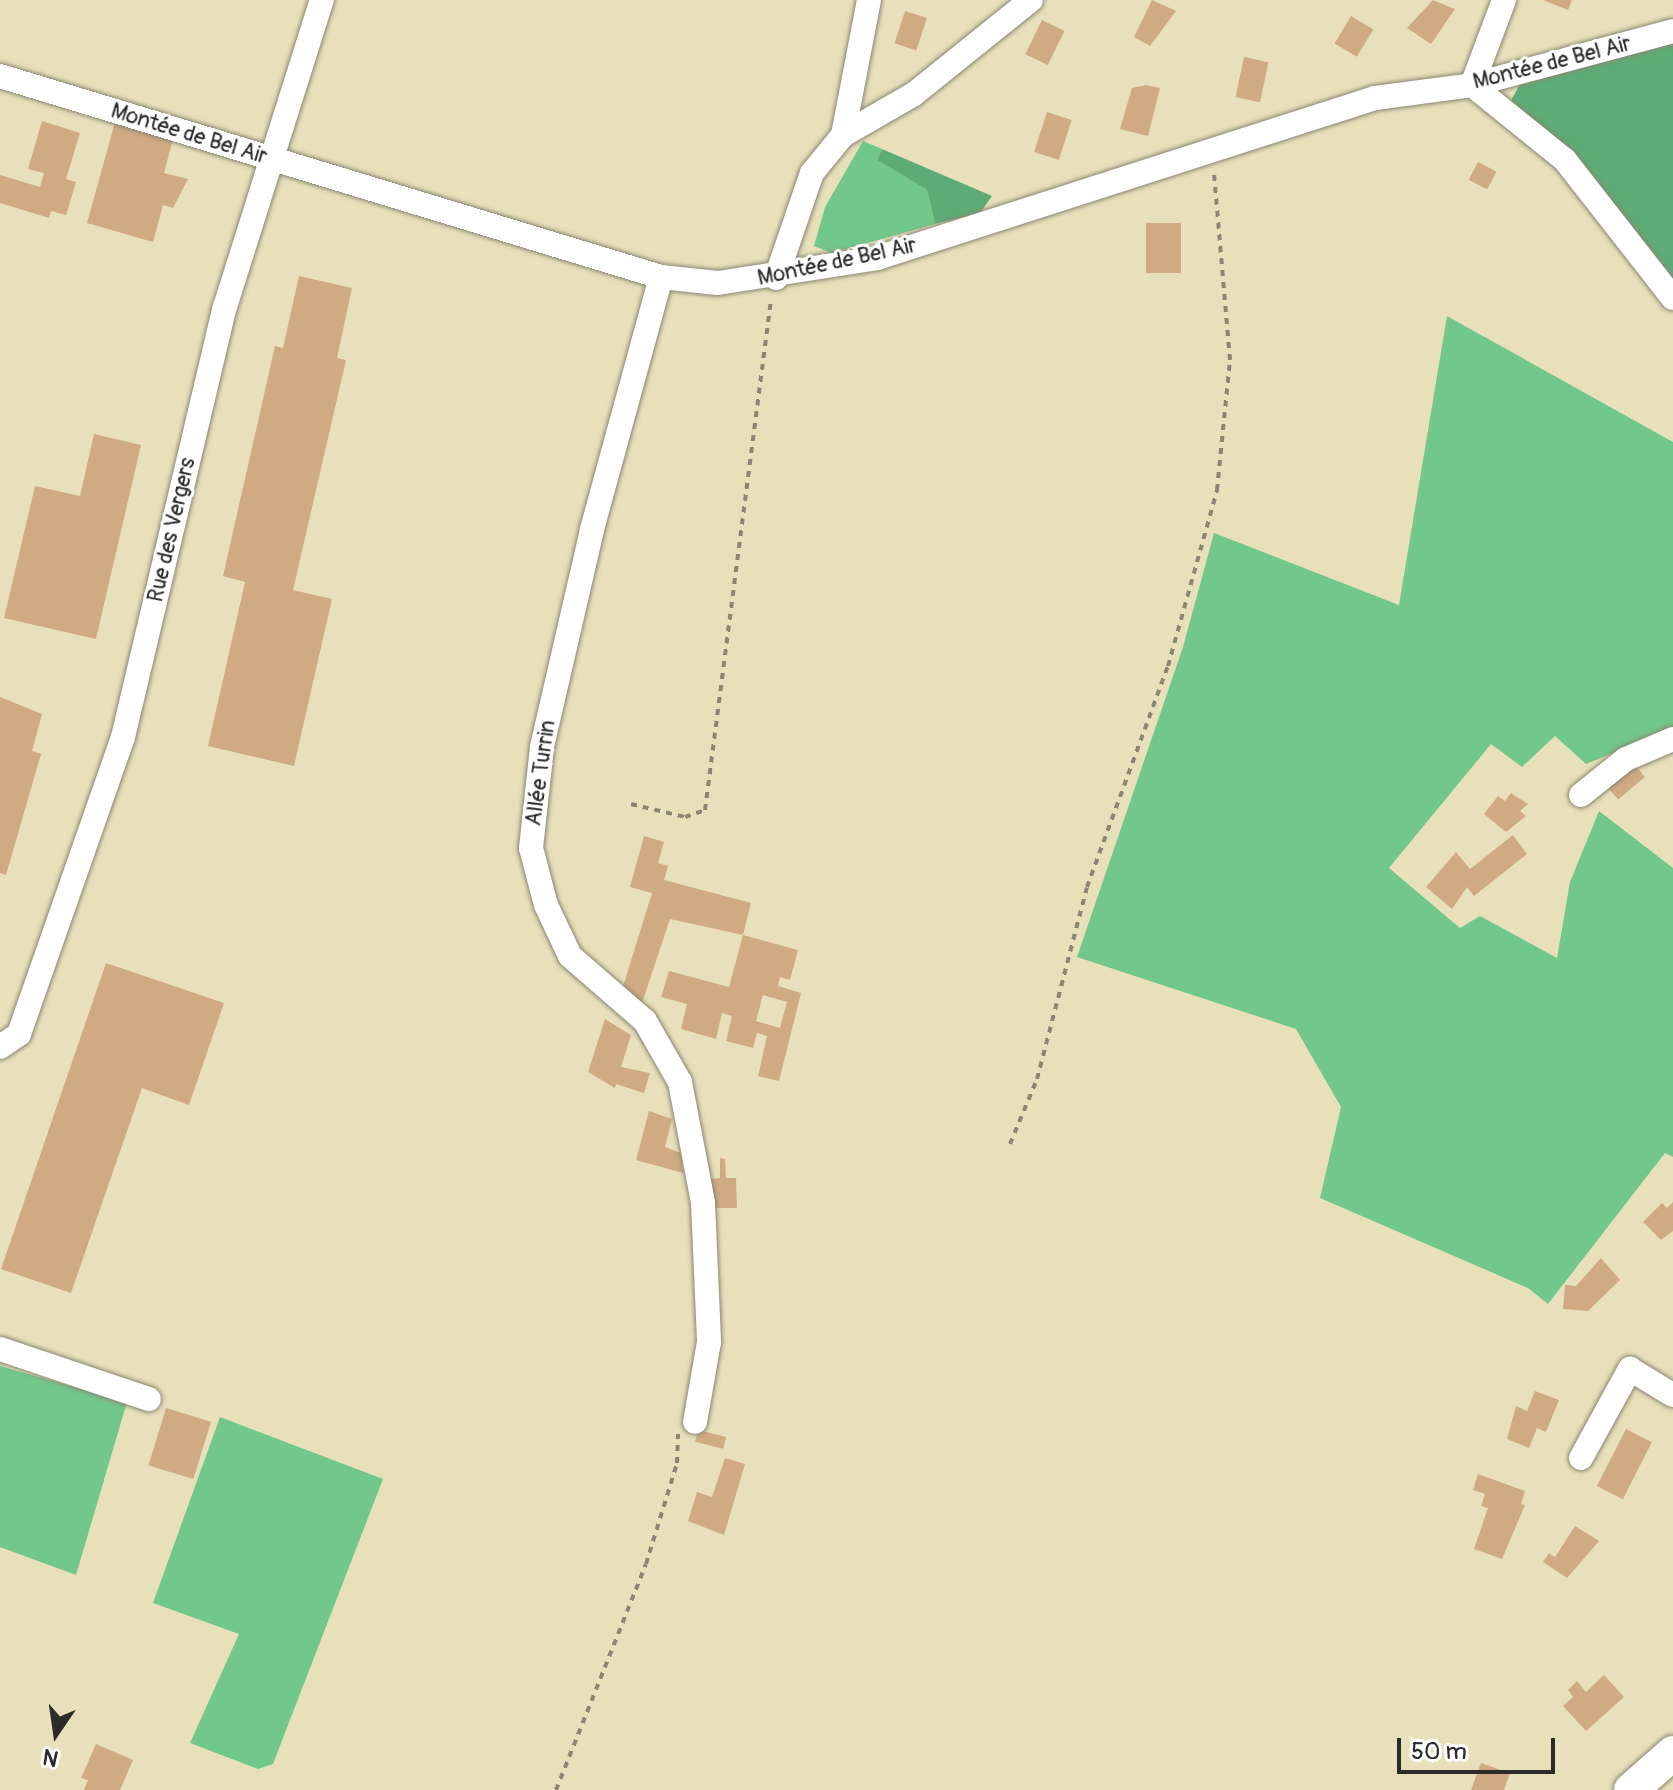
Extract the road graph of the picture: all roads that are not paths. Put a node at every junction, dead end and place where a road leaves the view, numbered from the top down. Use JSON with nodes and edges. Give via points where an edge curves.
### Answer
{"nodes":[{"id":1,"x":322,"y":0,"type":"edge"},
{"id":2,"x":869,"y":0,"type":"edge"},
{"id":3,"x":1031,"y":0,"type":"edge"},
{"id":4,"x":1504,"y":0,"type":"edge"},
{"id":5,"x":1673,"y":31,"type":"edge"},
{"id":6,"x":0,"y":76,"type":"edge"},
{"id":7,"x":1472,"y":85,"type":"junction"},
{"id":8,"x":843,"y":135,"type":"junction"},
{"id":9,"x":272,"y":159,"type":"junction"},
{"id":10,"x":661,"y":277,"type":"junction"},
{"id":11,"x":776,"y":278,"type":"junction"},
{"id":12,"x":1673,"y":298,"type":"edge"},
{"id":13,"x":1673,"y":739,"type":"edge"},
{"id":14,"x":1581,"y":795,"type":"dead end"},
{"id":15,"x":0,"y":1047,"type":"edge"},
{"id":16,"x":0,"y":1349,"type":"edge"},
{"id":17,"x":1673,"y":1395,"type":"edge"},
{"id":18,"x":149,"y":1399,"type":"dead end"},
{"id":19,"x":687,"y":1422,"type":"road end"},
{"id":20,"x":1581,"y":1458,"type":"dead end"},
{"id":21,"x":1673,"y":1753,"type":"edge"},
{"id":22,"x":1631,"y":1790,"type":"edge"}],
"edges":[{"from":1,"to":9,"type":"street","name":"Rue des Vergers"},
{"from":2,"to":8,"type":"street"},
{"from":3,"to":8,"type":"street","via":[[914,94]]},
{"from":4,"to":7,"type":"street"},
{"from":5,"to":7,"type":"street","name":"Montée de Bel Air"},
{"from":6,"to":9,"type":"street","name":"Montée de Bel Air"},
{"from":7,"to":11,"type":"street","name":"Montée de Bel Air","via":[[1375,98],[877,258]]},
{"from":7,"to":12,"type":"street","via":[[1565,160]]},
{"from":8,"to":11,"type":"street","via":[[812,173]]},
{"from":9,"to":10,"type":"street","name":"Montée de Bel Air"},
{"from":9,"to":15,"type":"street","name":"Rue des Vergers","via":[[225,307],[123,737],[19,1034]]},
{"from":10,"to":11,"type":"street","name":"Montée de Bel Air","via":[[718,283]]},
{"from":10,"to":19,"type":"street","name":"Allée Turrin","via":[[592,530],[542,747],[531,848],[546,905],[570,956],[645,1021],[680,1082],[703,1203],[708,1326]]},
{"from":13,"to":14,"type":"street","via":[[1626,759]]},
{"from":16,"to":18,"type":"street"},
{"from":17,"to":20,"type":"street","via":[[1630,1369]]},
{"from":21,"to":22,"type":"main road"}]}
